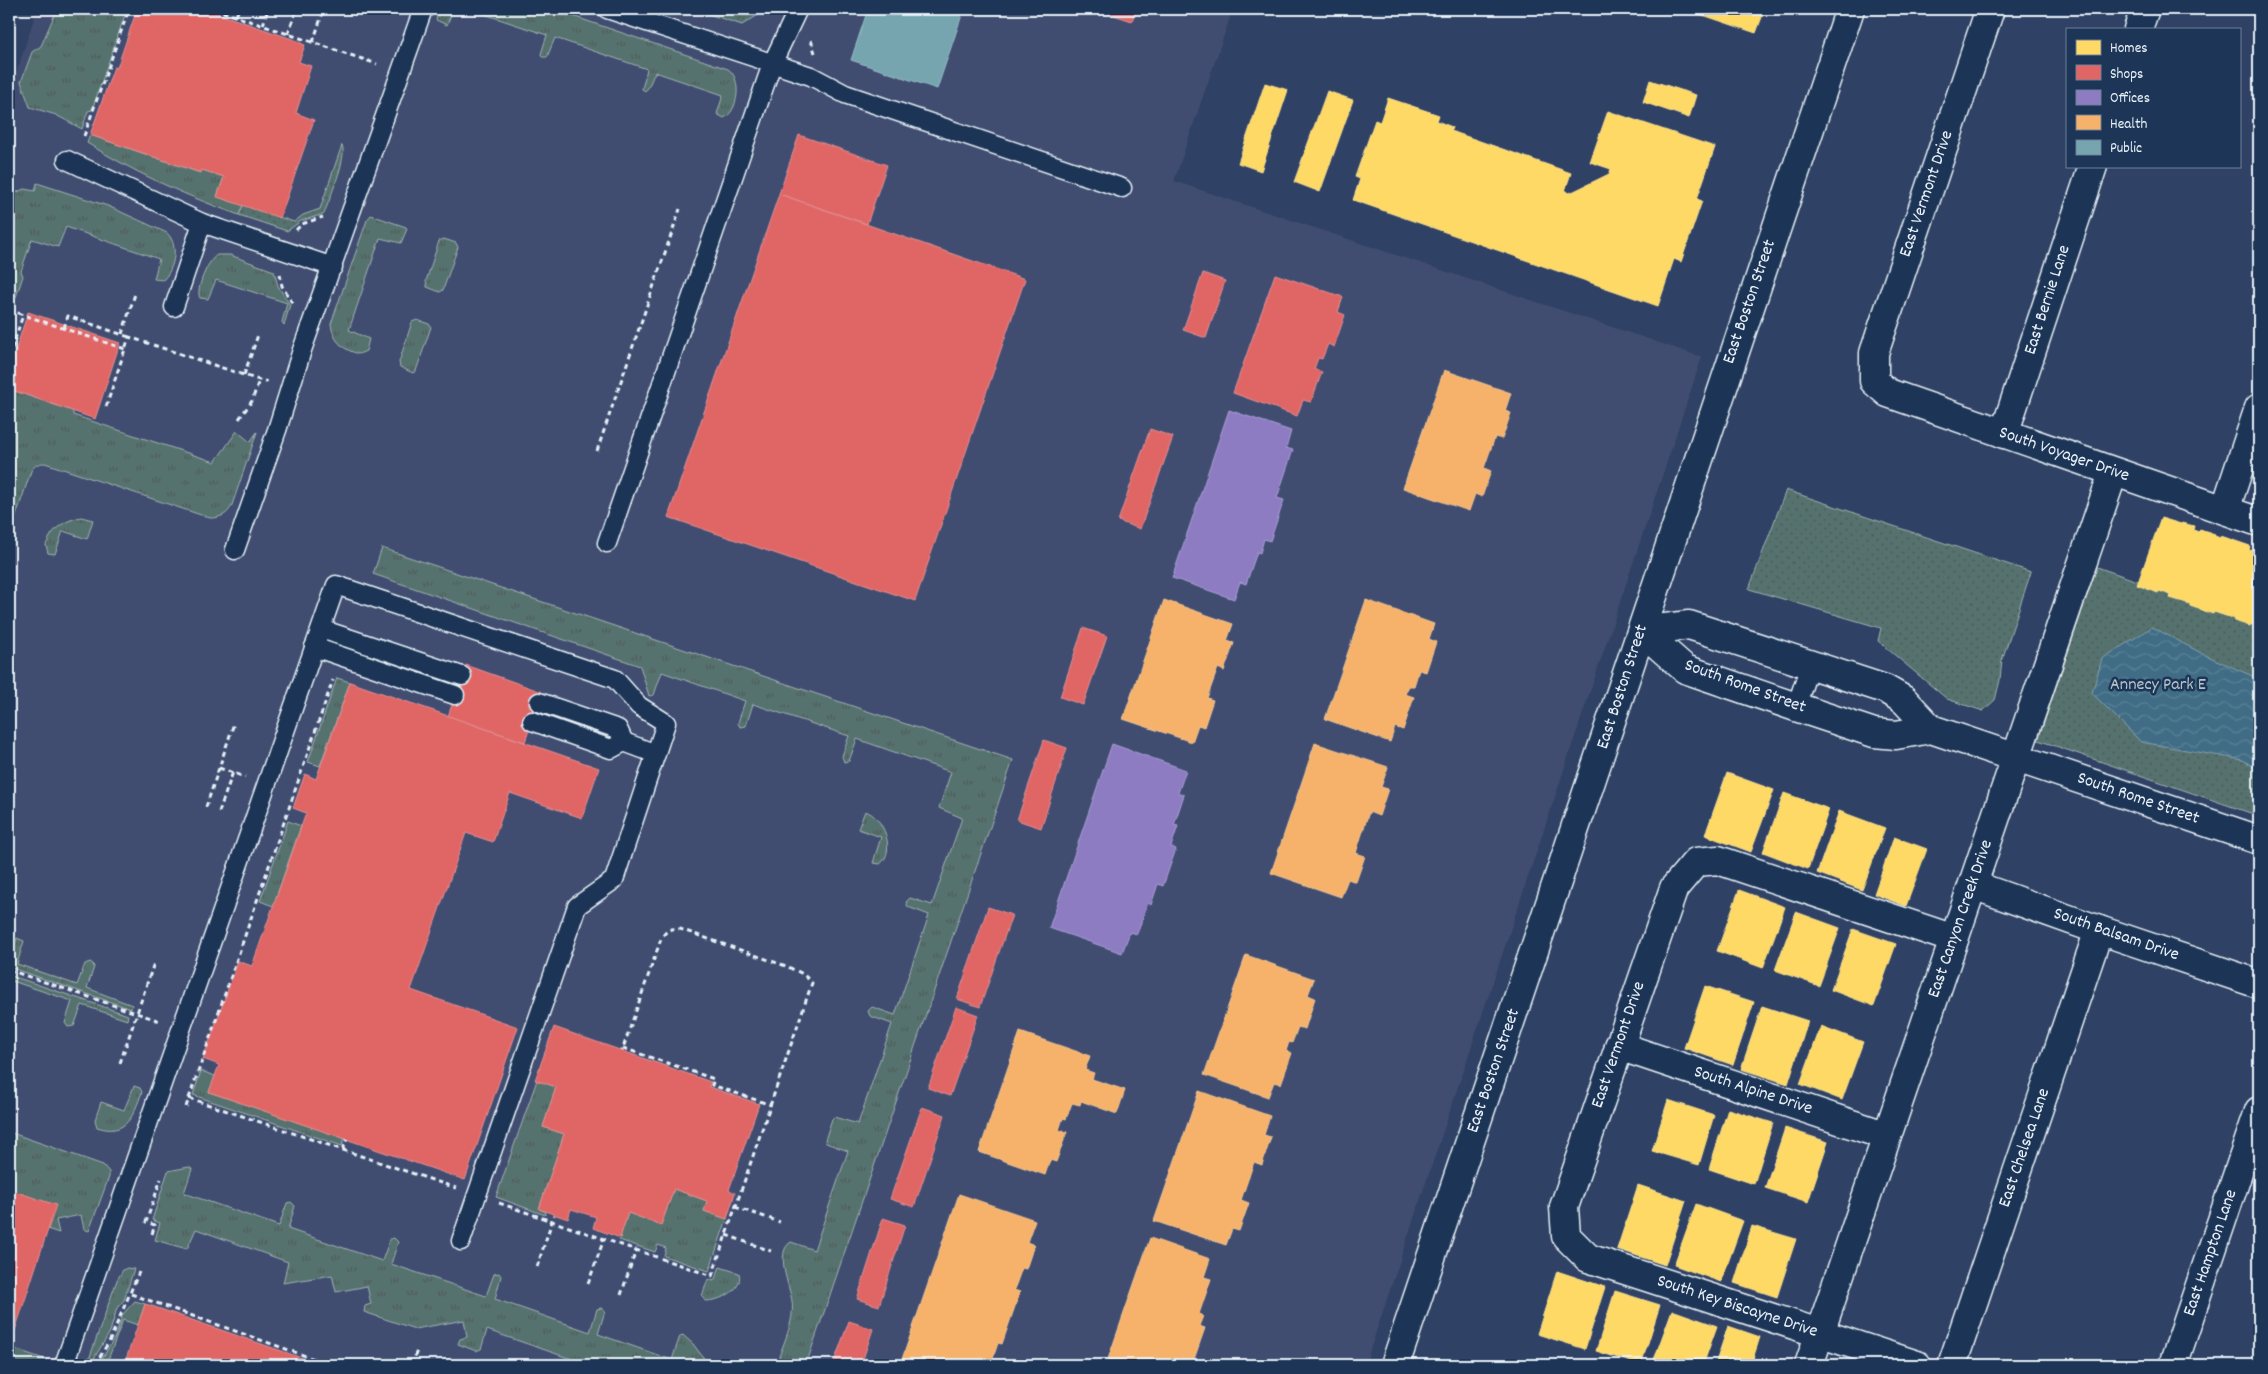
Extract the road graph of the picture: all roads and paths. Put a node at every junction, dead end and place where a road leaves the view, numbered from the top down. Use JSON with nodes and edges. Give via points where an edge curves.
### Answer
{"nodes":[{"id":1,"x":129,"y":9,"type":"edge"},
{"id":2,"x":214,"y":9,"type":"edge"},
{"id":3,"x":239,"y":9,"type":"edge"},
{"id":4,"x":268,"y":9,"type":"edge"},
{"id":5,"x":297,"y":9,"type":"edge"},
{"id":6,"x":324,"y":9,"type":"edge"},
{"id":7,"x":422,"y":9,"type":"edge"},
{"id":8,"x":607,"y":9,"type":"edge"},
{"id":9,"x":798,"y":9,"type":"edge"},
{"id":10,"x":1850,"y":9,"type":"edge"},
{"id":11,"x":1990,"y":9,"type":"edge"},
{"id":12,"x":2145,"y":9,"type":"edge"},
{"id":13,"x":236,"y":16,"type":"junction"},
{"id":14,"x":262,"y":25,"type":"junction"},
{"id":15,"x":2138,"y":28,"type":"edge"},
{"id":16,"x":288,"y":34,"type":"junction"},
{"id":17,"x":809,"y":37,"type":"dead end"},
{"id":18,"x":313,"y":42,"type":"junction"},
{"id":19,"x":815,"y":57,"type":"dead end"},
{"id":20,"x":377,"y":64,"type":"dead end"},
{"id":21,"x":772,"y":64,"type":"junction"},
{"id":22,"x":84,"y":136,"type":"dead end"},
{"id":23,"x":67,"y":160,"type":"dead end"},
{"id":24,"x":2092,"y":168,"type":"edge"},
{"id":25,"x":1122,"y":188,"type":"dead end"},
{"id":26,"x":680,"y":208,"type":"dead end"},
{"id":27,"x":326,"y":216,"type":"dead end"},
{"id":28,"x":202,"y":223,"type":"junction"},
{"id":29,"x":292,"y":233,"type":"dead end"},
{"id":30,"x":333,"y":267,"type":"junction"},
{"id":31,"x":280,"y":273,"type":"dead end"},
{"id":32,"x":135,"y":294,"type":"dead end"},
{"id":33,"x":174,"y":307,"type":"dead end"},
{"id":34,"x":293,"y":308,"type":"dead end"},
{"id":35,"x":9,"y":310,"type":"edge"},
{"id":36,"x":23,"y":315,"type":"junction"},
{"id":37,"x":64,"y":328,"type":"junction"},
{"id":38,"x":122,"y":334,"type":"junction"},
{"id":39,"x":258,"y":335,"type":"dead end"},
{"id":40,"x":129,"y":337,"type":"junction"},
{"id":41,"x":125,"y":349,"type":"junction"},
{"id":42,"x":9,"y":357,"type":"edge"},
{"id":43,"x":244,"y":375,"type":"junction"},
{"id":44,"x":268,"y":377,"type":"dead end"},
{"id":45,"x":259,"y":380,"type":"junction"},
{"id":46,"x":1874,"y":381,"type":"joint"},
{"id":47,"x":106,"y":407,"type":"dead end"},
{"id":48,"x":2259,"y":408,"type":"edge"},
{"id":49,"x":239,"y":419,"type":"dead end"},
{"id":50,"x":2004,"y":434,"type":"junction"},
{"id":51,"x":597,"y":451,"type":"dead end"},
{"id":52,"x":2112,"y":473,"type":"junction"},
{"id":53,"x":2225,"y":510,"type":"junction"},
{"id":54,"x":2259,"y":522,"type":"edge"},
{"id":55,"x":607,"y":543,"type":"dead end"},
{"id":56,"x":235,"y":550,"type":"dead end"},
{"id":57,"x":321,"y":628,"type":"junction"},
{"id":58,"x":1642,"y":631,"type":"junction"},
{"id":59,"x":314,"y":647,"type":"junction"},
{"id":60,"x":1810,"y":665,"type":"junction"},
{"id":61,"x":462,"y":676,"type":"dead end"},
{"id":62,"x":332,"y":680,"type":"dead end"},
{"id":63,"x":455,"y":696,"type":"dead end"},
{"id":64,"x":539,"y":702,"type":"dead end"},
{"id":65,"x":1796,"y":707,"type":"junction"},
{"id":66,"x":532,"y":721,"type":"dead end"},
{"id":67,"x":234,"y":723,"type":"dead end"},
{"id":68,"x":1931,"y":729,"type":"junction"},
{"id":69,"x":624,"y":742,"type":"junction"},
{"id":70,"x":656,"y":754,"type":"junction"},
{"id":71,"x":2016,"y":758,"type":"junction"},
{"id":72,"x":219,"y":768,"type":"junction"},
{"id":73,"x":233,"y":772,"type":"junction"},
{"id":74,"x":245,"y":777,"type":"dead end"},
{"id":75,"x":206,"y":807,"type":"dead end"},
{"id":76,"x":219,"y":812,"type":"dead end"},
{"id":77,"x":2259,"y":840,"type":"edge"},
{"id":78,"x":1973,"y":885,"type":"junction"},
{"id":79,"x":2099,"y":930,"type":"junction"},
{"id":80,"x":1954,"y":939,"type":"junction"},
{"id":81,"x":154,"y":964,"type":"dead end"},
{"id":82,"x":9,"y":970,"type":"edge"},
{"id":83,"x":2259,"y":984,"type":"edge"},
{"id":84,"x":137,"y":1013,"type":"junction"},
{"id":85,"x":161,"y":1022,"type":"dead end"},
{"id":86,"x":1619,"y":1046,"type":"junction"},
{"id":87,"x":120,"y":1063,"type":"dead end"},
{"id":88,"x":188,"y":1098,"type":"junction"},
{"id":89,"x":771,"y":1105,"type":"junction"},
{"id":90,"x":186,"y":1106,"type":"dead end"},
{"id":91,"x":2259,"y":1111,"type":"edge"},
{"id":92,"x":1887,"y":1136,"type":"junction"},
{"id":93,"x":347,"y":1139,"type":"dead end"},
{"id":94,"x":343,"y":1150,"type":"junction"},
{"id":95,"x":161,"y":1179,"type":"dead end"},
{"id":96,"x":460,"y":1190,"type":"dead end"},
{"id":97,"x":496,"y":1202,"type":"dead end"},
{"id":98,"x":736,"y":1207,"type":"junction"},
{"id":99,"x":554,"y":1215,"type":"dead end"},
{"id":100,"x":552,"y":1221,"type":"junction"},
{"id":101,"x":780,"y":1222,"type":"dead end"},
{"id":102,"x":152,"y":1234,"type":"dead end"},
{"id":103,"x":726,"y":1235,"type":"junction"},
{"id":104,"x":1566,"y":1236,"type":"joint"},
{"id":105,"x":604,"y":1239,"type":"junction"},
{"id":106,"x":461,"y":1241,"type":"dead end"},
{"id":107,"x":636,"y":1250,"type":"junction"},
{"id":108,"x":771,"y":1250,"type":"dead end"},
{"id":109,"x":537,"y":1267,"type":"dead end"},
{"id":110,"x":139,"y":1272,"type":"dead end"},
{"id":111,"x":588,"y":1284,"type":"dead end"},
{"id":112,"x":131,"y":1294,"type":"junction"},
{"id":113,"x":621,"y":1295,"type":"dead end"},
{"id":114,"x":1819,"y":1335,"type":"junction"},
{"id":115,"x":418,"y":1350,"type":"dead end"},
{"id":116,"x":64,"y":1365,"type":"edge"},
{"id":117,"x":95,"y":1365,"type":"edge"},
{"id":118,"x":331,"y":1365,"type":"edge"},
{"id":119,"x":412,"y":1365,"type":"edge"},
{"id":120,"x":1395,"y":1365,"type":"edge"},
{"id":121,"x":1809,"y":1365,"type":"edge"},
{"id":122,"x":1917,"y":1365,"type":"edge"},
{"id":123,"x":1952,"y":1365,"type":"edge"},
{"id":124,"x":2173,"y":1365,"type":"edge"}],
"edges":[{"from":1,"to":22,"type":"path"},
{"from":2,"to":13,"type":"path"},
{"from":3,"to":13,"type":"path"},
{"from":4,"to":14,"type":"path"},
{"from":5,"to":16,"type":"path"},
{"from":6,"to":18,"type":"path"},
{"from":7,"to":30,"type":"lane"},
{"from":8,"to":21,"type":"lane"},
{"from":9,"to":21,"type":"lane"},
{"from":10,"to":58,"type":"street","name":"East Boston Street"},
{"from":11,"to":46,"type":"street","name":"East Vermont Drive","via":[[1874,352]]},
{"from":12,"to":15,"type":"street"},
{"from":13,"to":14,"type":"path"},
{"from":14,"to":16,"type":"path"},
{"from":16,"to":18,"type":"path"},
{"from":17,"to":19,"type":"path"},
{"from":18,"to":20,"type":"path"},
{"from":21,"to":25,"type":"lane","via":[[810,76],[845,94]]},
{"from":21,"to":55,"type":"lane"},
{"from":23,"to":28,"type":"lane"},
{"from":24,"to":50,"type":"street","name":"East Bernie Lane"},
{"from":26,"to":51,"type":"path"},
{"from":27,"to":29,"type":"path","via":[[302,224]]},
{"from":28,"to":30,"type":"lane"},
{"from":28,"to":33,"type":"lane"},
{"from":30,"to":56,"type":"lane"},
{"from":31,"to":34,"type":"path","via":[[282,286],[293,302]]},
{"from":32,"to":38,"type":"path"},
{"from":35,"to":36,"type":"path"},
{"from":36,"to":37,"type":"path"},
{"from":36,"to":42,"type":"path"},
{"from":37,"to":38,"type":"path","via":[[68,316]]},
{"from":37,"to":41,"type":"path"},
{"from":38,"to":40,"type":"path"},
{"from":39,"to":43,"type":"path"},
{"from":40,"to":41,"type":"path"},
{"from":40,"to":43,"type":"path"},
{"from":41,"to":47,"type":"path"},
{"from":43,"to":45,"type":"path"},
{"from":44,"to":45,"type":"path","via":[[265,382]]},
{"from":45,"to":49,"type":"path","via":[[252,400]]},
{"from":46,"to":50,"type":"street","name":"South Voyager Drive","via":[[1888,393]]},
{"from":48,"to":53,"type":"street"},
{"from":50,"to":52,"type":"street","name":"South Voyager Drive"},
{"from":52,"to":53,"type":"street","name":"South Voyager Drive"},
{"from":52,"to":71,"type":"street","name":"East Canyon Creek Drive"},
{"from":53,"to":54,"type":"street","name":"South Voyager Drive"},
{"from":57,"to":59,"type":"lane"},
{"from":57,"to":61,"type":"lane"},
{"from":57,"to":70,"type":"lane","via":[[336,585],[615,679],[639,706],[666,723]]},
{"from":58,"to":60,"type":"street","name":"South Rome Street","via":[[1690,625]]},
{"from":58,"to":65,"type":"street","name":"South Rome Street","via":[[1685,669]]},
{"from":58,"to":120,"type":"street","name":"East Boston Street"},
{"from":59,"to":63,"type":"lane"},
{"from":59,"to":116,"type":"lane"},
{"from":60,"to":65,"type":"lane"},
{"from":60,"to":68,"type":"street","name":"South Rome Street","via":[[1885,689],[1904,700]]},
{"from":62,"to":88,"type":"path"},
{"from":64,"to":69,"type":"lane","via":[[618,729]]},
{"from":65,"to":68,"type":"street","name":"South Rome Street","via":[[1874,733],[1896,735]]},
{"from":66,"to":69,"type":"lane","via":[[611,749]]},
{"from":67,"to":72,"type":"path"},
{"from":68,"to":71,"type":"street","name":"South Rome Street"},
{"from":69,"to":70,"type":"lane"},
{"from":70,"to":106,"type":"lane","via":[[614,880],[577,906]]},
{"from":71,"to":77,"type":"street","name":"South Rome Street"},
{"from":71,"to":78,"type":"street","name":"East Canyon Creek Drive"},
{"from":72,"to":73,"type":"path"},
{"from":72,"to":75,"type":"path"},
{"from":73,"to":74,"type":"path"},
{"from":73,"to":76,"type":"path"},
{"from":78,"to":79,"type":"street","name":"South Balsam Drive"},
{"from":78,"to":80,"type":"street","name":"East Canyon Creek Drive"},
{"from":79,"to":83,"type":"street","name":"South Balsam Drive"},
{"from":79,"to":123,"type":"street","name":"East Chelsea Lane"},
{"from":80,"to":86,"type":"street","name":"East Vermont Drive","via":[[1718,860],[1696,862],[1674,888]]},
{"from":80,"to":92,"type":"street","name":"East Canyon Creek Drive"},
{"from":81,"to":84,"type":"path"},
{"from":82,"to":84,"type":"path"},
{"from":84,"to":85,"type":"path"},
{"from":84,"to":87,"type":"path"},
{"from":86,"to":92,"type":"street","name":"South Alpine Drive"},
{"from":86,"to":104,"type":"street","name":"East Vermont Drive","via":[[1564,1207]]},
{"from":88,"to":90,"type":"path"},
{"from":88,"to":94,"type":"path"},
{"from":89,"to":89,"type":"path","via":[[812,984],[803,974],[786,966],[680,928],[665,931],[622,1049],[714,1079],[712,1085]]},
{"from":89,"to":98,"type":"path"},
{"from":91,"to":124,"type":"street","name":"East Hampton Lane"},
{"from":92,"to":114,"type":"street","name":"East Canyon Creek Drive"},
{"from":93,"to":94,"type":"path"},
{"from":94,"to":96,"type":"path"},
{"from":95,"to":102,"type":"path","via":[[146,1222],[155,1226]]},
{"from":97,"to":100,"type":"path"},
{"from":98,"to":101,"type":"path"},
{"from":98,"to":103,"type":"path"},
{"from":99,"to":100,"type":"path"},
{"from":100,"to":105,"type":"path"},
{"from":100,"to":109,"type":"path"},
{"from":103,"to":107,"type":"path","via":[[712,1276]]},
{"from":103,"to":108,"type":"path"},
{"from":104,"to":114,"type":"street","name":"South Key Biscayne Drive","via":[[1588,1258]]},
{"from":105,"to":107,"type":"path"},
{"from":105,"to":111,"type":"path"},
{"from":107,"to":113,"type":"path"},
{"from":110,"to":112,"type":"path"},
{"from":112,"to":117,"type":"path"},
{"from":112,"to":118,"type":"path"},
{"from":114,"to":121,"type":"street","name":"East Canyon Creek Drive"},
{"from":114,"to":122,"type":"street","name":"South Key Biscayne Drive"},
{"from":115,"to":119,"type":"path"}]}
